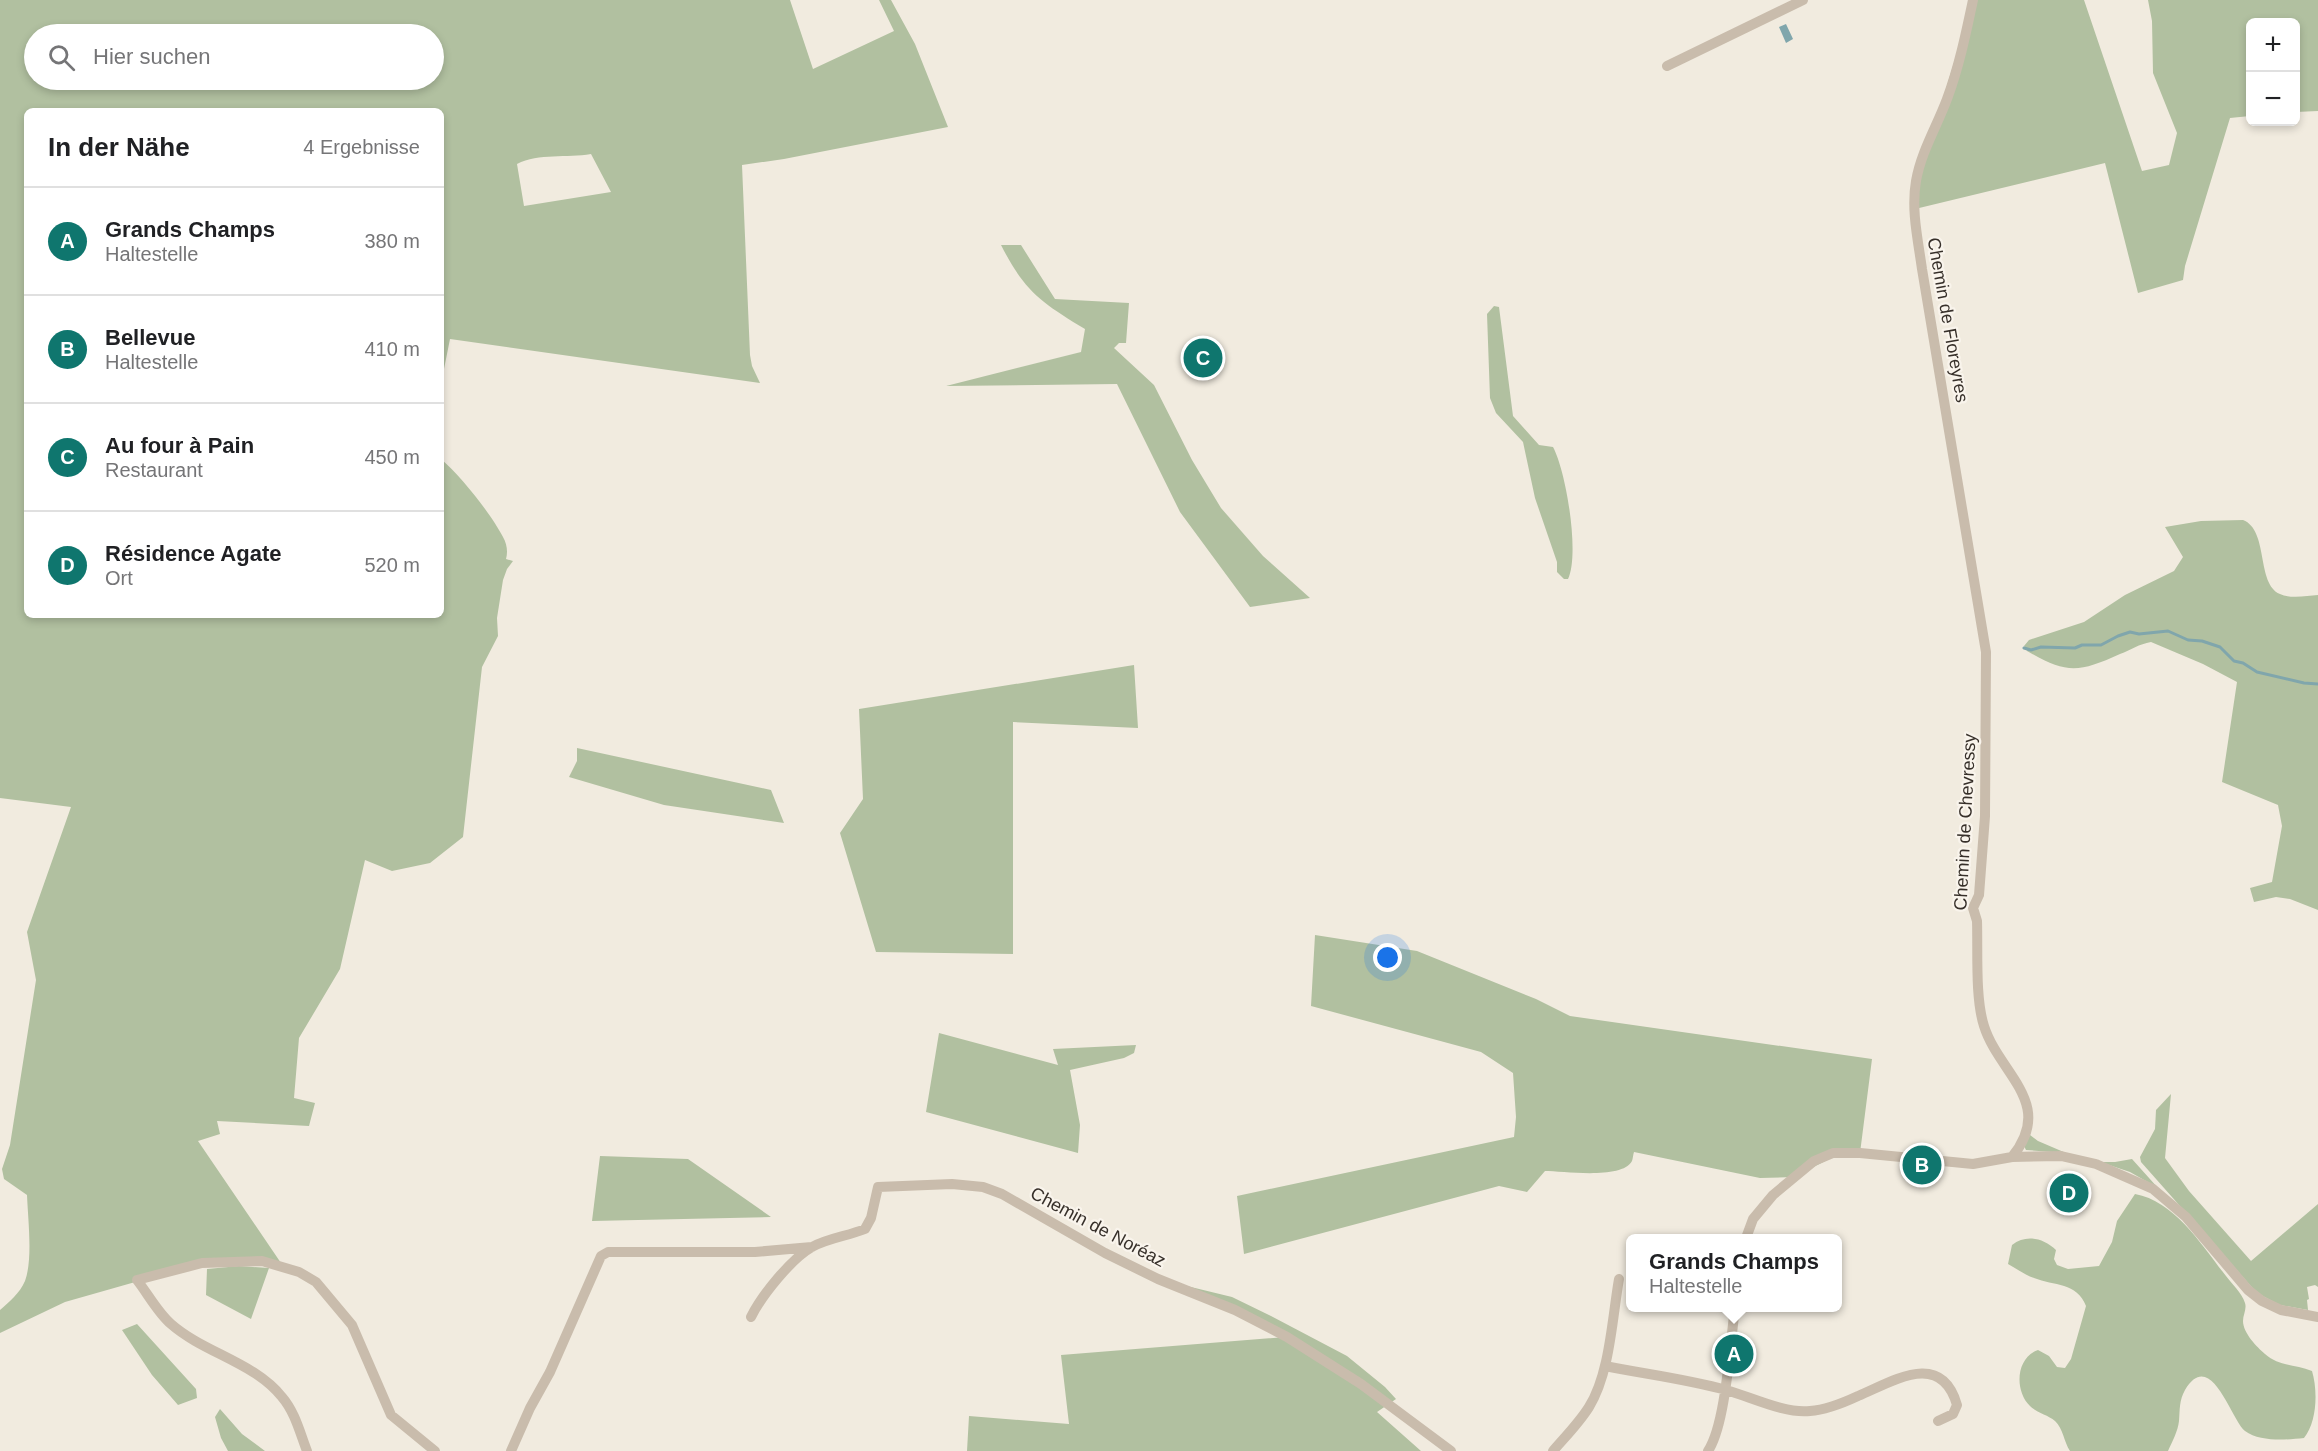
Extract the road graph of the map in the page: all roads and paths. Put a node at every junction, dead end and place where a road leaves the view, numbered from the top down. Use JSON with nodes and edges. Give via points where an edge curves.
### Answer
{"nodes":[{"id":1,"x":1803,"y":0,"type":"edge"},
{"id":2,"x":1973,"y":0,"type":"edge"},
{"id":3,"x":1667,"y":66,"type":"dead end"},
{"id":4,"x":1986,"y":652,"type":"joint"},
{"id":5,"x":2012,"y":1157,"type":"junction"},
{"id":6,"x":1748,"y":1234,"type":"edge"},
{"id":7,"x":812,"y":1247,"type":"junction"},
{"id":8,"x":1619,"y":1279,"type":"dead end"},
{"id":9,"x":1734,"y":1312,"type":"edge"},
{"id":10,"x":751,"y":1317,"type":"dead end"},
{"id":11,"x":2318,"y":1317,"type":"edge"},
{"id":12,"x":1605,"y":1366,"type":"junction"},
{"id":13,"x":1724,"y":1389,"type":"junction"},
{"id":14,"x":1938,"y":1421,"type":"dead end"},
{"id":15,"x":307,"y":1451,"type":"edge"},
{"id":16,"x":435,"y":1451,"type":"edge"},
{"id":17,"x":511,"y":1451,"type":"edge"},
{"id":18,"x":1451,"y":1451,"type":"edge"},
{"id":19,"x":1553,"y":1451,"type":"edge"},
{"id":20,"x":1707,"y":1451,"type":"edge"}],
"edges":[{"from":1,"to":3,"type":"street"},
{"from":2,"to":4,"type":"street","name":"Chemin de Floreyres","via":[[1959,64],[1916,179],[1914,209]]},
{"from":4,"to":5,"type":"street","name":"Chemin de Chevressy","via":[[1985,816],[1979,895],[1973,908],[1983,1025],[1992,1048],[2018,1082],[2029,1128]]},
{"from":5,"to":6,"type":"street","via":[[1973,1164],[1851,1152],[1824,1156],[1765,1204]]},
{"from":5,"to":11,"type":"street","via":[[2061,1156],[2096,1164],[2140,1182],[2162,1194],[2181,1212],[2262,1301],[2281,1310]]},
{"from":7,"to":10,"type":"street","name":"Chemin de Noréaz","via":[[773,1284]]},
{"from":7,"to":17,"type":"street","via":[[755,1252],[608,1252],[601,1256]]},
{"from":7,"to":18,"type":"street","name":"Chemin de Noréaz","via":[[865,1229],[878,1187],[983,1187],[1105,1253],[1287,1337],[1361,1384]]},
{"from":8,"to":12,"type":"street"},
{"from":9,"to":13,"type":"street"},
{"from":12,"to":13,"type":"street"},
{"from":12,"to":19,"type":"street","via":[[1590,1406]]},
{"from":13,"to":14,"type":"street","via":[[1791,1410],[1810,1411],[1857,1397],[1908,1374],[1928,1374],[1947,1386],[1957,1405],[1953,1414]]},
{"from":13,"to":20,"type":"street","via":[[1715,1437]]},
{"from":15,"to":16,"type":"street","via":[[292,1410],[282,1396],[267,1381],[169,1323],[137,1280],[202,1263],[262,1261],[299,1272],[316,1282],[352,1325],[391,1415]]}]}
